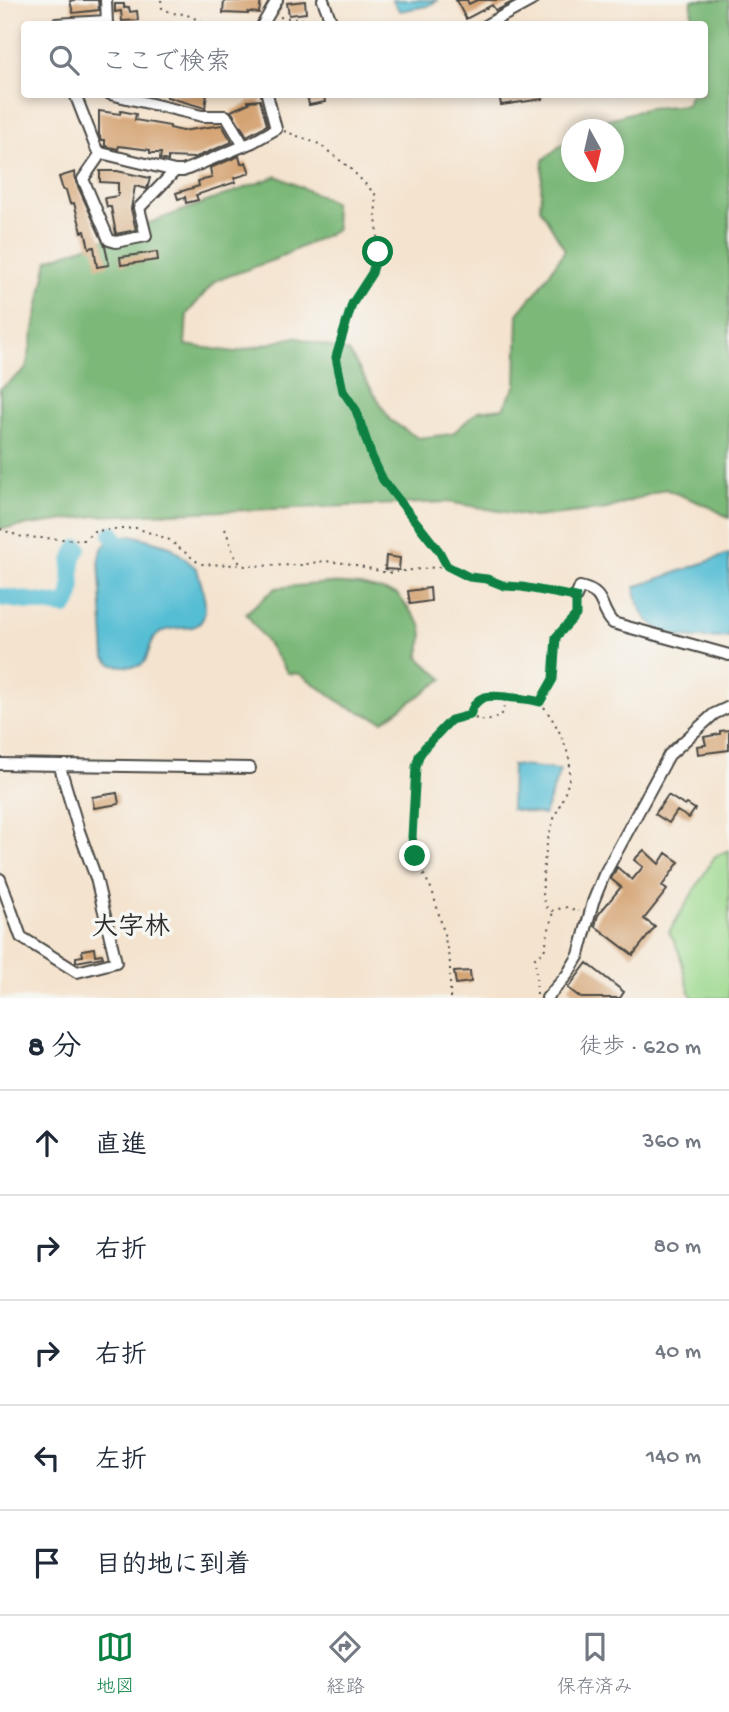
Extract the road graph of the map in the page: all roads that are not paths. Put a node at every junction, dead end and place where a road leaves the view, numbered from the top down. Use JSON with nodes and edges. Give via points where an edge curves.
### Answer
{"nodes":[{"id":1,"x":106,"y":0,"type":"edge"},
{"id":2,"x":277,"y":0,"type":"edge"},
{"id":3,"x":323,"y":0,"type":"edge"},
{"id":4,"x":532,"y":0,"type":"edge"},
{"id":5,"x":267,"y":20,"type":"edge"},
{"id":6,"x":106,"y":21,"type":"edge"},
{"id":7,"x":331,"y":21,"type":"edge"},
{"id":8,"x":494,"y":21,"type":"edge"},
{"id":9,"x":77,"y":98,"type":"edge"},
{"id":10,"x":127,"y":98,"type":"edge"},
{"id":11,"x":268,"y":98,"type":"edge"},
{"id":12,"x":244,"y":146,"type":"junction"},
{"id":13,"x":101,"y":153,"type":"junction"},
{"id":14,"x":175,"y":171,"type":"junction"},
{"id":15,"x":576,"y":597,"type":"road end"},
{"id":16,"x":729,"y":655,"type":"edge"},
{"id":17,"x":729,"y":706,"type":"edge"},
{"id":18,"x":0,"y":764,"type":"edge"},
{"id":19,"x":60,"y":766,"type":"junction"},
{"id":20,"x":250,"y":768,"type":"dead end"},
{"id":21,"x":0,"y":879,"type":"edge"},
{"id":22,"x":547,"y":998,"type":"edge"}],
"edges":[{"from":1,"to":6,"type":"street"},
{"from":2,"to":5,"type":"street"},
{"from":3,"to":7,"type":"street"},
{"from":4,"to":8,"type":"street"},
{"from":9,"to":13,"type":"street"},
{"from":10,"to":12,"type":"street","via":[[202,116],[226,116]]},
{"from":11,"to":12,"type":"street","via":[[276,129]]},
{"from":12,"to":14,"type":"street"},
{"from":13,"to":14,"type":"street"},
{"from":13,"to":14,"type":"street","via":[[83,179],[110,240],[116,242],[146,236],[139,208]]},
{"from":15,"to":16,"type":"street","via":[[580,587],[590,589],[598,594],[613,623]]},
{"from":17,"to":22,"type":"street","via":[[713,714],[669,755],[604,875],[579,955]]},
{"from":18,"to":19,"type":"street"},
{"from":19,"to":20,"type":"street"},
{"from":19,"to":21,"type":"street","via":[[96,878],[116,962],[77,972],[21,937]]}]}
